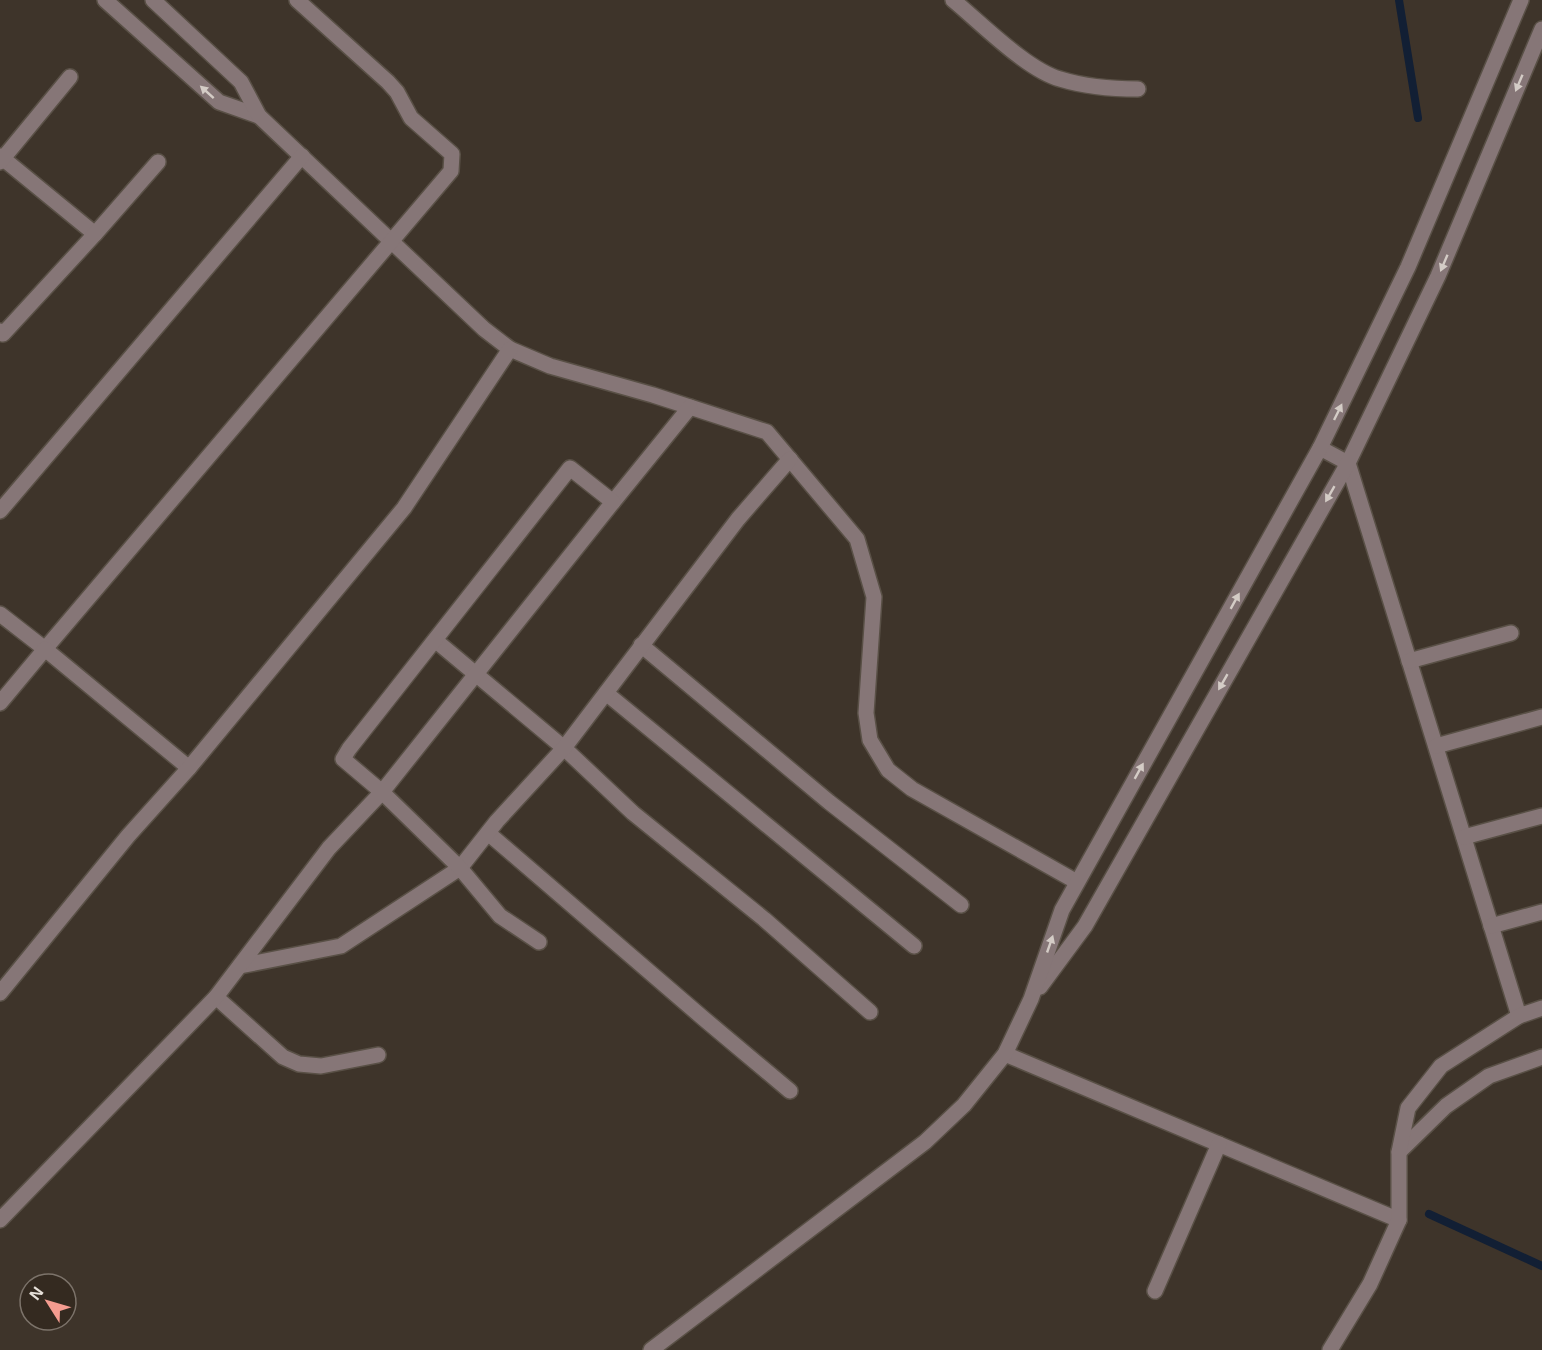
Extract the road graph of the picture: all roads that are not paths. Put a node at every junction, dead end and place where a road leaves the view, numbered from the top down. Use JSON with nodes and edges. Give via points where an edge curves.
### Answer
{"nodes":[{"id":1,"x":105,"y":0,"type":"edge"},
{"id":2,"x":153,"y":0,"type":"edge"},
{"id":3,"x":297,"y":0,"type":"edge"},
{"id":4,"x":953,"y":0,"type":"edge"},
{"id":5,"x":1521,"y":0,"type":"edge"},
{"id":6,"x":1542,"y":29,"type":"edge"},
{"id":7,"x":70,"y":77,"type":"dead end"},
{"id":8,"x":1137,"y":89,"type":"dead end"},
{"id":9,"x":260,"y":116,"type":"junction"},
{"id":10,"x":302,"y":156,"type":"junction"},
{"id":11,"x":1,"y":159,"type":"edge"},
{"id":12,"x":158,"y":162,"type":"dead end"},
{"id":13,"x":95,"y":234,"type":"junction"},
{"id":14,"x":392,"y":240,"type":"junction"},
{"id":15,"x":1,"y":334,"type":"edge"},
{"id":16,"x":510,"y":349,"type":"junction"},
{"id":17,"x":690,"y":407,"type":"junction"},
{"id":18,"x":1320,"y":448,"type":"junction"},
{"id":19,"x":790,"y":459,"type":"junction"},
{"id":20,"x":1348,"y":463,"type":"junction"},
{"id":21,"x":613,"y":502,"type":"junction"},
{"id":22,"x":0,"y":511,"type":"edge"},
{"id":23,"x":0,"y":614,"type":"edge"},
{"id":24,"x":1510,"y":633,"type":"dead end"},
{"id":25,"x":435,"y":640,"type":"junction"},
{"id":26,"x":641,"y":645,"type":"junction"},
{"id":27,"x":45,"y":649,"type":"junction"},
{"id":28,"x":1409,"y":661,"type":"junction"},
{"id":29,"x":475,"y":673,"type":"junction"},
{"id":30,"x":606,"y":693,"type":"junction"},
{"id":31,"x":0,"y":703,"type":"edge"},
{"id":32,"x":1542,"y":717,"type":"edge"},
{"id":33,"x":1436,"y":746,"type":"junction"},
{"id":34,"x":564,"y":748,"type":"junction"},
{"id":35,"x":189,"y":768,"type":"junction"},
{"id":36,"x":382,"y":792,"type":"junction"},
{"id":37,"x":1542,"y":816,"type":"edge"},
{"id":38,"x":488,"y":833,"type":"junction"},
{"id":39,"x":1464,"y":837,"type":"junction"},
{"id":40,"x":460,"y":868,"type":"junction"},
{"id":41,"x":1077,"y":882,"type":"junction"},
{"id":42,"x":961,"y":905,"type":"dead end"},
{"id":43,"x":1542,"y":912,"type":"edge"},
{"id":44,"x":1491,"y":926,"type":"junction"},
{"id":45,"x":539,"y":942,"type":"dead end"},
{"id":46,"x":914,"y":946,"type":"dead end"},
{"id":47,"x":240,"y":966,"type":"junction"},
{"id":48,"x":0,"y":993,"type":"edge"},
{"id":49,"x":216,"y":997,"type":"junction"},
{"id":50,"x":1031,"y":999,"type":"junction"},
{"id":51,"x":1542,"y":1008,"type":"edge"},
{"id":52,"x":870,"y":1012,"type":"dead end"},
{"id":53,"x":1519,"y":1016,"type":"junction"},
{"id":54,"x":1005,"y":1054,"type":"junction"},
{"id":55,"x":378,"y":1055,"type":"dead end"},
{"id":56,"x":1542,"y":1057,"type":"edge"},
{"id":57,"x":790,"y":1090,"type":"dead end"},
{"id":58,"x":1219,"y":1144,"type":"junction"},
{"id":59,"x":1399,"y":1152,"type":"junction"},
{"id":60,"x":0,"y":1220,"type":"edge"},
{"id":61,"x":1399,"y":1220,"type":"junction"},
{"id":62,"x":1155,"y":1291,"type":"dead end"},
{"id":63,"x":651,"y":1350,"type":"edge"},
{"id":64,"x":1330,"y":1350,"type":"edge"}],
"edges":[{"from":9,"to":1,"type":"street","one_way":true,"via":[[219,102]]},
{"from":2,"to":9,"type":"street","via":[[241,82]]},
{"from":3,"to":14,"type":"street","via":[[388,82],[418,126],[452,154],[451,171]]},
{"from":4,"to":8,"type":"street","via":[[1030,64],[1058,79],[1099,88]]},
{"from":18,"to":5,"type":"street","one_way":true,"via":[[1408,267]]},
{"from":6,"to":20,"type":"street","one_way":true,"via":[[1438,276]]},
{"from":7,"to":11,"type":"street"},
{"from":9,"to":10,"type":"street"},
{"from":10,"to":14,"type":"street"},
{"from":10,"to":22,"type":"street"},
{"from":11,"to":13,"type":"street"},
{"from":12,"to":13,"type":"street"},
{"from":13,"to":15,"type":"street"},
{"from":14,"to":16,"type":"street"},
{"from":14,"to":27,"type":"street"},
{"from":16,"to":17,"type":"street","via":[[550,366]]},
{"from":16,"to":35,"type":"street","via":[[404,508]]},
{"from":17,"to":19,"type":"street","via":[[767,432]]},
{"from":17,"to":21,"type":"street"},
{"from":18,"to":20,"type":"street"},
{"from":41,"to":18,"type":"street","one_way":true},
{"from":19,"to":26,"type":"street","via":[[738,519]]},
{"from":19,"to":41,"type":"street","via":[[857,539],[874,597],[866,713],[870,740],[888,770],[912,789]]},
{"from":20,"to":28,"type":"street"},
{"from":20,"to":50,"type":"street","one_way":true,"via":[[1085,926]]},
{"from":21,"to":25,"type":"street","via":[[570,468]]},
{"from":21,"to":29,"type":"street"},
{"from":23,"to":27,"type":"street"},
{"from":24,"to":28,"type":"street"},
{"from":25,"to":29,"type":"street"},
{"from":25,"to":36,"type":"street","via":[[343,759]]},
{"from":26,"to":30,"type":"street"},
{"from":26,"to":42,"type":"street","via":[[829,802]]},
{"from":27,"to":31,"type":"street"},
{"from":27,"to":35,"type":"street"},
{"from":28,"to":33,"type":"street"},
{"from":29,"to":34,"type":"street"},
{"from":29,"to":36,"type":"street"},
{"from":30,"to":34,"type":"street"},
{"from":30,"to":46,"type":"street"},
{"from":32,"to":33,"type":"street"},
{"from":33,"to":39,"type":"street"},
{"from":34,"to":38,"type":"street"},
{"from":34,"to":52,"type":"street","via":[[633,813],[764,919]]},
{"from":35,"to":48,"type":"street"},
{"from":36,"to":40,"type":"street"},
{"from":36,"to":47,"type":"street","via":[[329,848]]},
{"from":37,"to":39,"type":"street"},
{"from":38,"to":40,"type":"street"},
{"from":38,"to":57,"type":"street"},
{"from":39,"to":44,"type":"street"},
{"from":40,"to":45,"type":"street","via":[[500,916]]},
{"from":40,"to":47,"type":"street","via":[[341,946]]},
{"from":50,"to":41,"type":"street","one_way":true,"via":[[1062,910]]},
{"from":43,"to":44,"type":"street"},
{"from":44,"to":53,"type":"street"},
{"from":47,"to":49,"type":"street"},
{"from":49,"to":55,"type":"street","via":[[283,1057],[299,1064],[321,1066]]},
{"from":49,"to":60,"type":"street"},
{"from":50,"to":54,"type":"street"},
{"from":51,"to":53,"type":"street"},
{"from":53,"to":59,"type":"street","via":[[1441,1066],[1408,1108]]},
{"from":54,"to":58,"type":"street"},
{"from":54,"to":63,"type":"street","via":[[964,1105],[925,1142]]},
{"from":56,"to":59,"type":"street","via":[[1489,1076],[1446,1106]]},
{"from":58,"to":61,"type":"street"},
{"from":58,"to":62,"type":"street"},
{"from":59,"to":61,"type":"street"},
{"from":61,"to":64,"type":"street","via":[[1370,1284]]}]}
